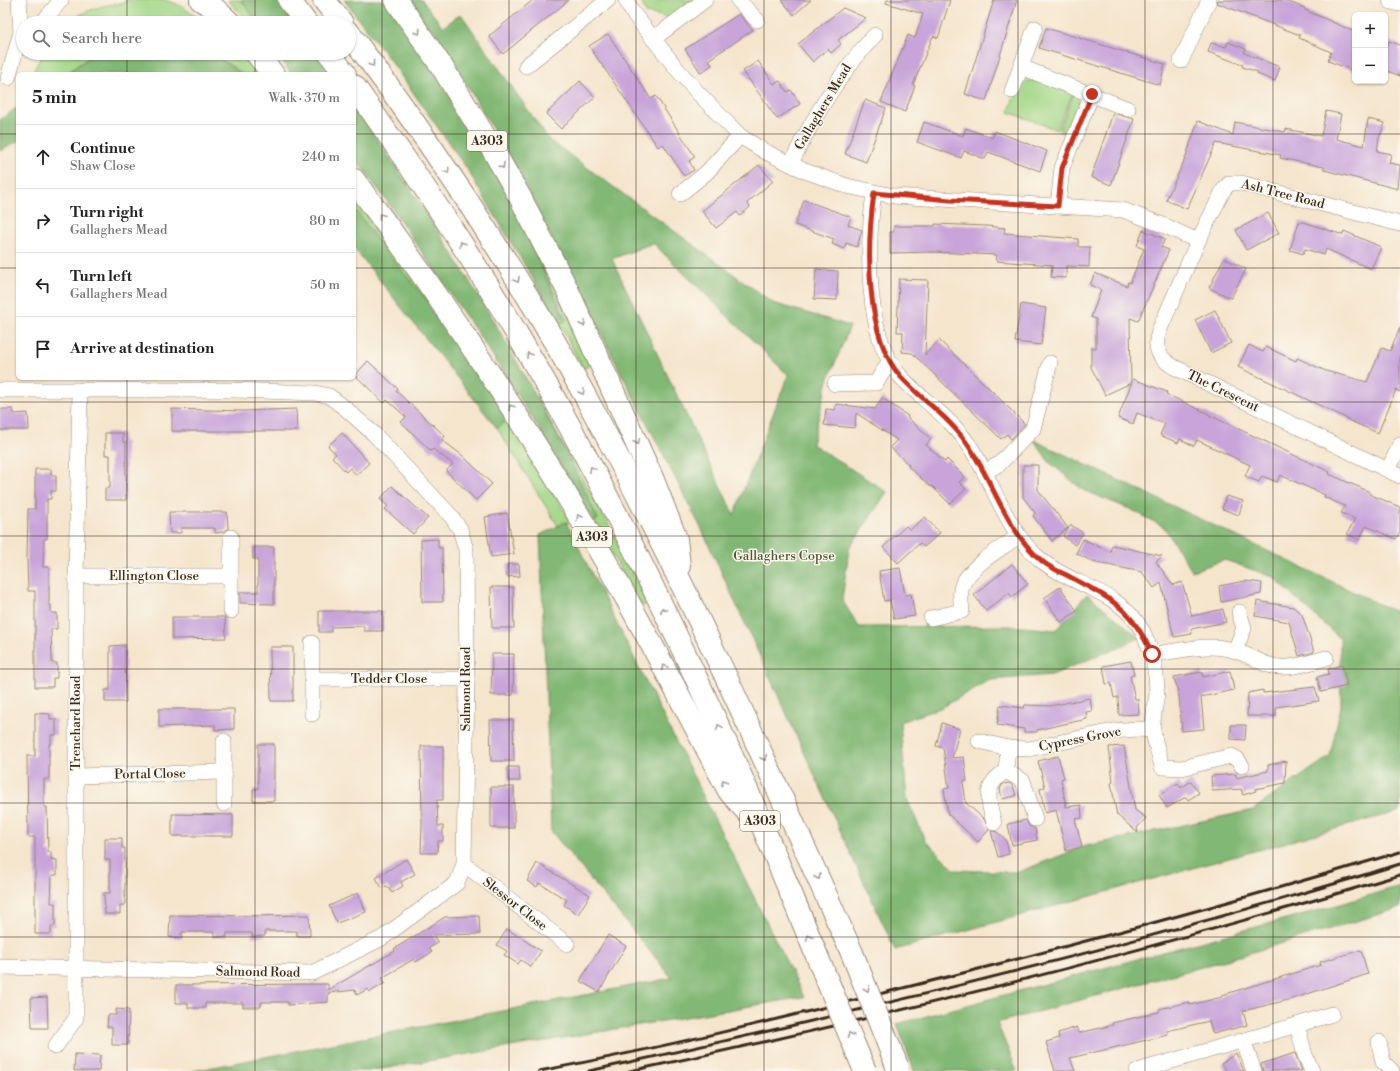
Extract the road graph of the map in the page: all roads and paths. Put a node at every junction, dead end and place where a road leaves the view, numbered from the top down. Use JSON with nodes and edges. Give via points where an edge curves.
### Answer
{"nodes":[{"id":1,"x":20,"y":0,"type":"edge"},
{"id":2,"x":61,"y":0,"type":"edge"},
{"id":3,"x":201,"y":0,"type":"edge"},
{"id":4,"x":289,"y":0,"type":"edge"},
{"id":5,"x":324,"y":0,"type":"edge"},
{"id":6,"x":396,"y":0,"type":"edge"},
{"id":7,"x":608,"y":0,"type":"edge"},
{"id":8,"x":626,"y":0,"type":"edge"},
{"id":9,"x":705,"y":0,"type":"edge"},
{"id":10,"x":738,"y":0,"type":"edge"},
{"id":11,"x":1209,"y":0,"type":"edge"},
{"id":12,"x":1392,"y":0,"type":"edge"},
{"id":13,"x":1400,"y":2,"type":"edge"},
{"id":14,"x":20,"y":16,"type":"edge"},
{"id":15,"x":48,"y":16,"type":"edge"},
{"id":16,"x":223,"y":16,"type":"edge"},
{"id":17,"x":301,"y":16,"type":"edge"},
{"id":18,"x":337,"y":16,"type":"edge"},
{"id":19,"x":757,"y":20,"type":"dead end"},
{"id":20,"x":1035,"y":28,"type":"dead end"},
{"id":21,"x":875,"y":34,"type":"dead end"},
{"id":22,"x":653,"y":39,"type":"junction"},
{"id":23,"x":356,"y":43,"type":"edge"},
{"id":24,"x":16,"y":47,"type":"edge"},
{"id":25,"x":21,"y":60,"type":"edge"},
{"id":26,"x":262,"y":60,"type":"edge"},
{"id":27,"x":334,"y":60,"type":"edge"},
{"id":28,"x":1181,"y":61,"type":"dead end"},
{"id":29,"x":526,"y":66,"type":"dead end"},
{"id":30,"x":1021,"y":67,"type":"junction"},
{"id":31,"x":271,"y":72,"type":"edge"},
{"id":32,"x":343,"y":72,"type":"edge"},
{"id":33,"x":4,"y":82,"type":"edge"},
{"id":34,"x":356,"y":89,"type":"edge"},
{"id":35,"x":1012,"y":91,"type":"dead end"},
{"id":36,"x":1092,"y":94,"type":"junction"},
{"id":37,"x":1128,"y":109,"type":"dead end"},
{"id":38,"x":740,"y":136,"type":"junction"},
{"id":39,"x":790,"y":163,"type":"junction"},
{"id":40,"x":356,"y":183,"type":"edge"},
{"id":41,"x":874,"y":193,"type":"junction"},
{"id":42,"x":680,"y":194,"type":"dead end"},
{"id":43,"x":1058,"y":206,"type":"junction"},
{"id":44,"x":1400,"y":224,"type":"edge"},
{"id":45,"x":1198,"y":241,"type":"junction"},
{"id":46,"x":888,"y":362,"type":"junction"},
{"id":47,"x":1050,"y":363,"type":"dead end"},
{"id":48,"x":835,"y":384,"type":"dead end"},
{"id":49,"x":0,"y":390,"type":"edge"},
{"id":50,"x":80,"y":392,"type":"junction"},
{"id":51,"x":1400,"y":446,"type":"edge"},
{"id":52,"x":985,"y":472,"type":"junction"},
{"id":53,"x":1394,"y":473,"type":"edge"},
{"id":54,"x":1018,"y":536,"type":"junction"},
{"id":55,"x":231,"y":537,"type":"dead end"},
{"id":56,"x":76,"y":576,"type":"junction"},
{"id":57,"x":231,"y":576,"type":"junction"},
{"id":58,"x":681,"y":581,"type":"junction"},
{"id":59,"x":231,"y":611,"type":"dead end"},
{"id":60,"x":1239,"y":612,"type":"dead end"},
{"id":61,"x":931,"y":618,"type":"dead end"},
{"id":62,"x":312,"y":643,"type":"dead end"},
{"id":63,"x":1236,"y":651,"type":"junction"},
{"id":64,"x":1152,"y":654,"type":"junction"},
{"id":65,"x":1326,"y":658,"type":"dead end"},
{"id":66,"x":312,"y":679,"type":"junction"},
{"id":67,"x":467,"y":679,"type":"junction"},
{"id":68,"x":312,"y":714,"type":"dead end"},
{"id":69,"x":1153,"y":730,"type":"junction"},
{"id":70,"x":979,"y":740,"type":"dead end"},
{"id":71,"x":224,"y":741,"type":"dead end"},
{"id":72,"x":1008,"y":748,"type":"junction"},
{"id":73,"x":1242,"y":766,"type":"dead end"},
{"id":74,"x":1006,"y":771,"type":"junction"},
{"id":75,"x":224,"y":772,"type":"junction"},
{"id":76,"x":76,"y":776,"type":"junction"},
{"id":77,"x":224,"y":804,"type":"dead end"},
{"id":78,"x":1035,"y":819,"type":"dead end"},
{"id":79,"x":994,"y":823,"type":"dead end"},
{"id":80,"x":766,"y":834,"type":"junction"},
{"id":81,"x":464,"y":864,"type":"junction"},
{"id":82,"x":567,"y":944,"type":"dead end"},
{"id":83,"x":0,"y":967,"type":"edge"},
{"id":84,"x":76,"y":969,"type":"junction"},
{"id":85,"x":1332,"y":1014,"type":"dead end"},
{"id":86,"x":1297,"y":1025,"type":"junction"},
{"id":87,"x":1243,"y":1040,"type":"junction"},
{"id":88,"x":1379,"y":1042,"type":"dead end"},
{"id":89,"x":55,"y":1046,"type":"dead end"},
{"id":90,"x":898,"y":1069,"type":"edge"},
{"id":91,"x":865,"y":1071,"type":"edge"},
{"id":92,"x":1137,"y":1071,"type":"edge"},
{"id":93,"x":1254,"y":1071,"type":"edge"},
{"id":94,"x":1312,"y":1071,"type":"edge"},
{"id":95,"x":1392,"y":1071,"type":"edge"}],
"edges":[{"from":1,"to":14,"type":"street"},
{"from":2,"to":15,"type":"street"},
{"from":3,"to":16,"type":"highway"},
{"from":4,"to":17,"type":"highway"},
{"from":5,"to":18,"type":"highway"},
{"from":6,"to":58,"type":"highway","number":"A303","one_way":true,"via":[[442,67],[493,150],[567,288],[628,423],[676,539]]},
{"from":7,"to":29,"type":"street"},
{"from":8,"to":22,"type":"street","name":"Gallaghers Mead"},
{"from":9,"to":22,"type":"street"},
{"from":10,"to":19,"type":"street"},
{"from":11,"to":28,"type":"street"},
{"from":12,"to":13,"type":"main road"},
{"from":20,"to":30,"type":"street"},
{"from":21,"to":39,"type":"street","name":"Gallaghers Mead","via":[[853,58],[832,89]]},
{"from":22,"to":38,"type":"street","name":"Gallaghers Mead","via":[[699,94]]},
{"from":23,"to":58,"type":"highway","number":"A303","one_way":true,"via":[[436,154],[511,270],[604,431]]},
{"from":24,"to":33,"type":"street"},
{"from":25,"to":33,"type":"street"},
{"from":26,"to":31,"type":"highway"},
{"from":27,"to":32,"type":"highway"},
{"from":30,"to":35,"type":"street"},
{"from":30,"to":36,"type":"street"},
{"from":80,"to":34,"type":"highway","number":"A303","one_way":true,"via":[[710,707],[651,584],[533,361],[437,206]]},
{"from":36,"to":37,"type":"street"},
{"from":36,"to":43,"type":"street","via":[[1062,168]]},
{"from":38,"to":39,"type":"street","name":"Gallaghers Mead"},
{"from":38,"to":42,"type":"street","via":[[706,173]]},
{"from":39,"to":41,"type":"street","name":"Gallaghers Mead","via":[[822,178]]},
{"from":80,"to":40,"type":"highway","number":"A303","one_way":true,"via":[[729,792],[632,606],[539,451],[471,346]]},
{"from":41,"to":43,"type":"street","name":"Gallaghers Mead"},
{"from":41,"to":46,"type":"street","via":[[869,233],[869,269],[878,331]]},
{"from":43,"to":45,"type":"street","name":"Gallaghers Mead","via":[[1123,210]]},
{"from":44,"to":45,"type":"street","name":"Ash Tree Road","via":[[1241,183],[1230,183],[1224,189]]},
{"from":45,"to":53,"type":"street","name":"The Crescent","via":[[1156,339],[1160,357],[1192,376]]},
{"from":46,"to":48,"type":"street","via":[[876,383]]},
{"from":46,"to":52,"type":"street","via":[[952,425],[968,444]]},
{"from":47,"to":52,"type":"street","via":[[1033,429],[999,464]]},
{"from":49,"to":50,"type":"street","name":"Salmond Road"},
{"from":50,"to":56,"type":"street","name":"Trenchard Road"},
{"from":50,"to":67,"type":"street","name":"Salmond Road","via":[[234,390],[314,393],[329,396],[375,435],[433,495],[460,529],[466,550]]},
{"from":51,"to":53,"type":"street"},
{"from":52,"to":54,"type":"street"},
{"from":54,"to":61,"type":"street","via":[[984,560],[962,584],[960,598],[965,617]]},
{"from":54,"to":64,"type":"street","via":[[1043,562],[1115,601],[1142,631]]},
{"from":55,"to":57,"type":"street"},
{"from":56,"to":57,"type":"street","name":"Ellington Close"},
{"from":56,"to":76,"type":"street","name":"Trenchard Road"},
{"from":57,"to":59,"type":"street"},
{"from":58,"to":90,"type":"highway","number":"A303","one_way":true,"bridge":true,"via":[[852,953]]},
{"from":60,"to":63,"type":"street","via":[[1244,628]]},
{"from":62,"to":66,"type":"street"},
{"from":63,"to":64,"type":"street","via":[[1210,647]]},
{"from":63,"to":65,"type":"street","via":[[1268,665],[1282,667],[1299,666]]},
{"from":64,"to":69,"type":"street","via":[[1157,691]]},
{"from":66,"to":67,"type":"street","name":"Tedder Close"},
{"from":66,"to":68,"type":"street"},
{"from":67,"to":81,"type":"street","name":"Salmond Road"},
{"from":69,"to":72,"type":"street","name":"Cypress Grove","via":[[1113,731],[1028,749]]},
{"from":69,"to":73,"type":"street","via":[[1162,767],[1182,768],[1231,756]]},
{"from":70,"to":72,"type":"street","name":"Cypress Grove"},
{"from":71,"to":75,"type":"street"},
{"from":72,"to":74,"type":"street"},
{"from":74,"to":78,"type":"street","via":[[1023,780]]},
{"from":74,"to":79,"type":"street","via":[[992,781],[988,790]]},
{"from":75,"to":76,"type":"street","name":"Portal Close"},
{"from":75,"to":77,"type":"street"},
{"from":76,"to":84,"type":"street","name":"Trenchard Road"},
{"from":91,"to":80,"type":"highway","number":"A303","one_way":true,"bridge":true},
{"from":81,"to":82,"type":"street","name":"Slessor Close"},
{"from":81,"to":84,"type":"street","name":"Salmond Road","via":[[457,884],[382,938],[312,973]]},
{"from":83,"to":84,"type":"street","name":"Salmond Road"},
{"from":84,"to":89,"type":"street","name":"Trenchard Road","via":[[76,1018]]},
{"from":85,"to":86,"type":"street"},
{"from":86,"to":87,"type":"street"},
{"from":86,"to":94,"type":"street"},
{"from":87,"to":92,"type":"street"},
{"from":87,"to":93,"type":"street"},
{"from":88,"to":95,"type":"street","via":[[1383,1062]]}]}
